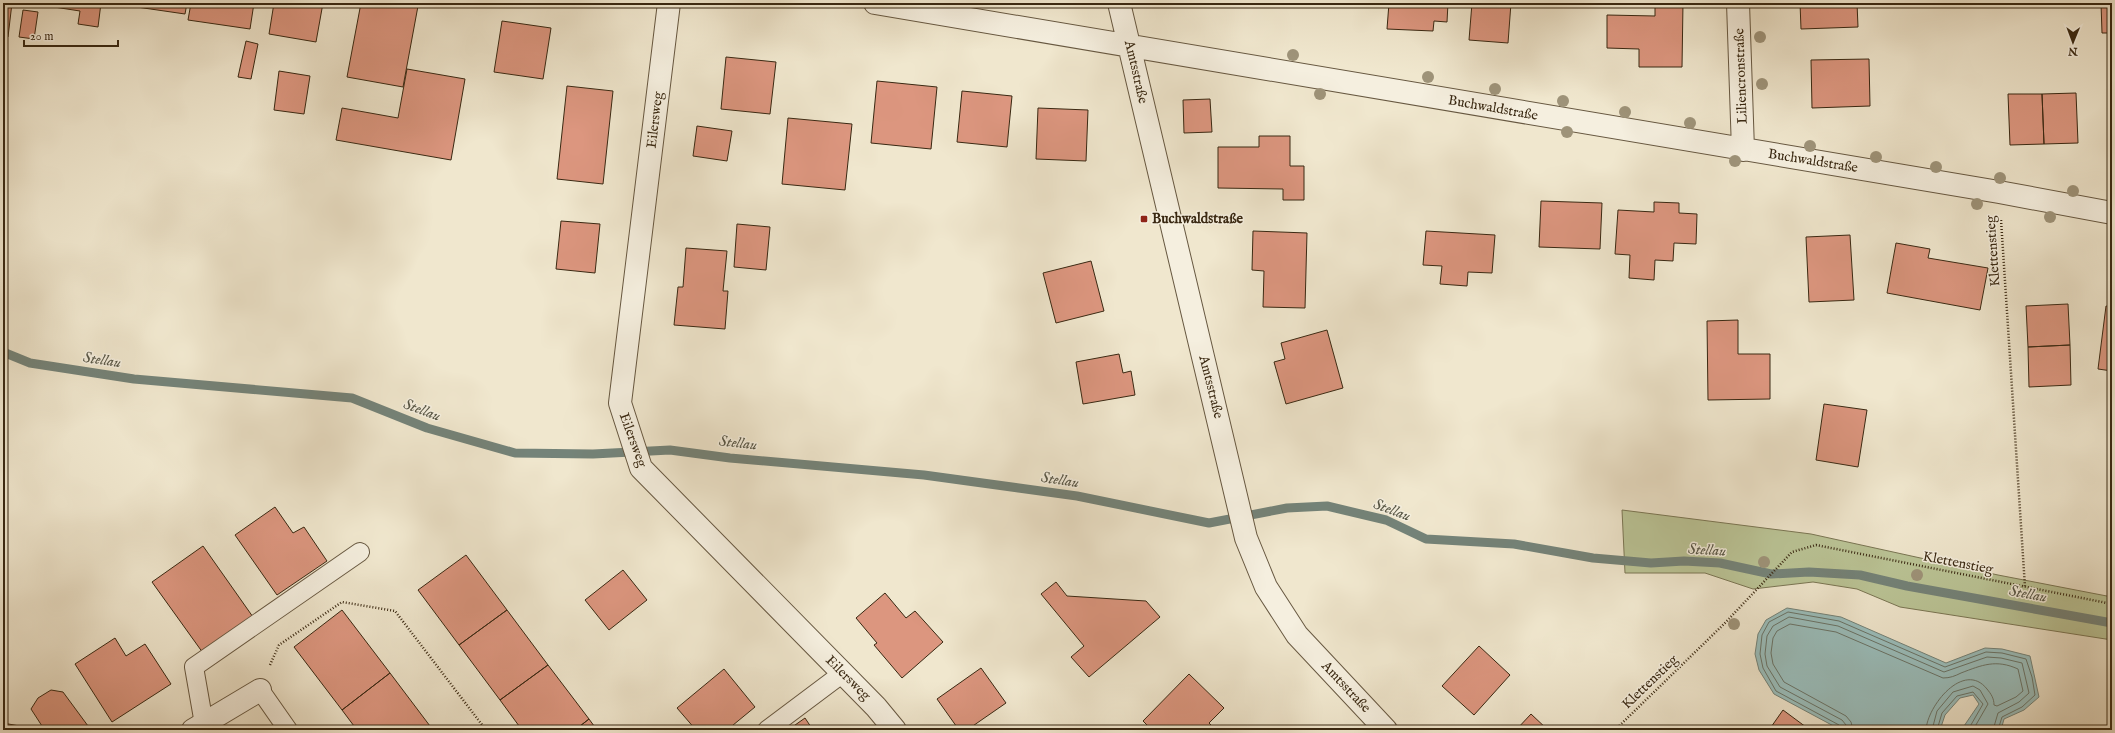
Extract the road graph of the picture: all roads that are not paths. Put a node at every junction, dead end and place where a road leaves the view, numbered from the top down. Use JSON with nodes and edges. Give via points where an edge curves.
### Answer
{"nodes":[{"id":1,"x":669,"y":3,"type":"edge"},
{"id":2,"x":875,"y":3,"type":"edge"},
{"id":3,"x":1119,"y":3,"type":"edge"},
{"id":4,"x":1738,"y":3,"type":"edge"},
{"id":5,"x":1130,"y":46,"type":"junction"},
{"id":6,"x":1743,"y":150,"type":"junction"},
{"id":7,"x":2112,"y":213,"type":"edge"},
{"id":8,"x":360,"y":552,"type":"dead end"},
{"id":9,"x":843,"y":673,"type":"junction"},
{"id":10,"x":260,"y":690,"type":"joint"},
{"id":11,"x":198,"y":727,"type":"edge"},
{"id":12,"x":288,"y":730,"type":"edge"},
{"id":13,"x":767,"y":730,"type":"edge"},
{"id":14,"x":895,"y":730,"type":"edge"},
{"id":15,"x":1386,"y":730,"type":"edge"}],
"edges":[{"from":1,"to":9,"type":"street","name":"Eilersweg","via":[[620,403],[641,468]]},
{"from":2,"to":5,"type":"street","name":"Buchwaldstraße"},
{"from":3,"to":5,"type":"street","name":"Amtsstraße"},
{"from":4,"to":6,"type":"street","name":"Liliencronstraße"},
{"from":5,"to":6,"type":"street","name":"Buchwaldstraße"},
{"from":5,"to":15,"type":"street","name":"Amtsstraße","via":[[1246,538],[1266,587],[1297,634]]},
{"from":6,"to":7,"type":"street","name":"Buchwaldstraße"},
{"from":8,"to":11,"type":"lane","via":[[194,668]]},
{"from":9,"to":13,"type":"lane"},
{"from":9,"to":14,"type":"street","name":"Eilersweg","via":[[876,706]]},
{"from":10,"to":11,"type":"street"},
{"from":10,"to":12,"type":"lane"}]}
